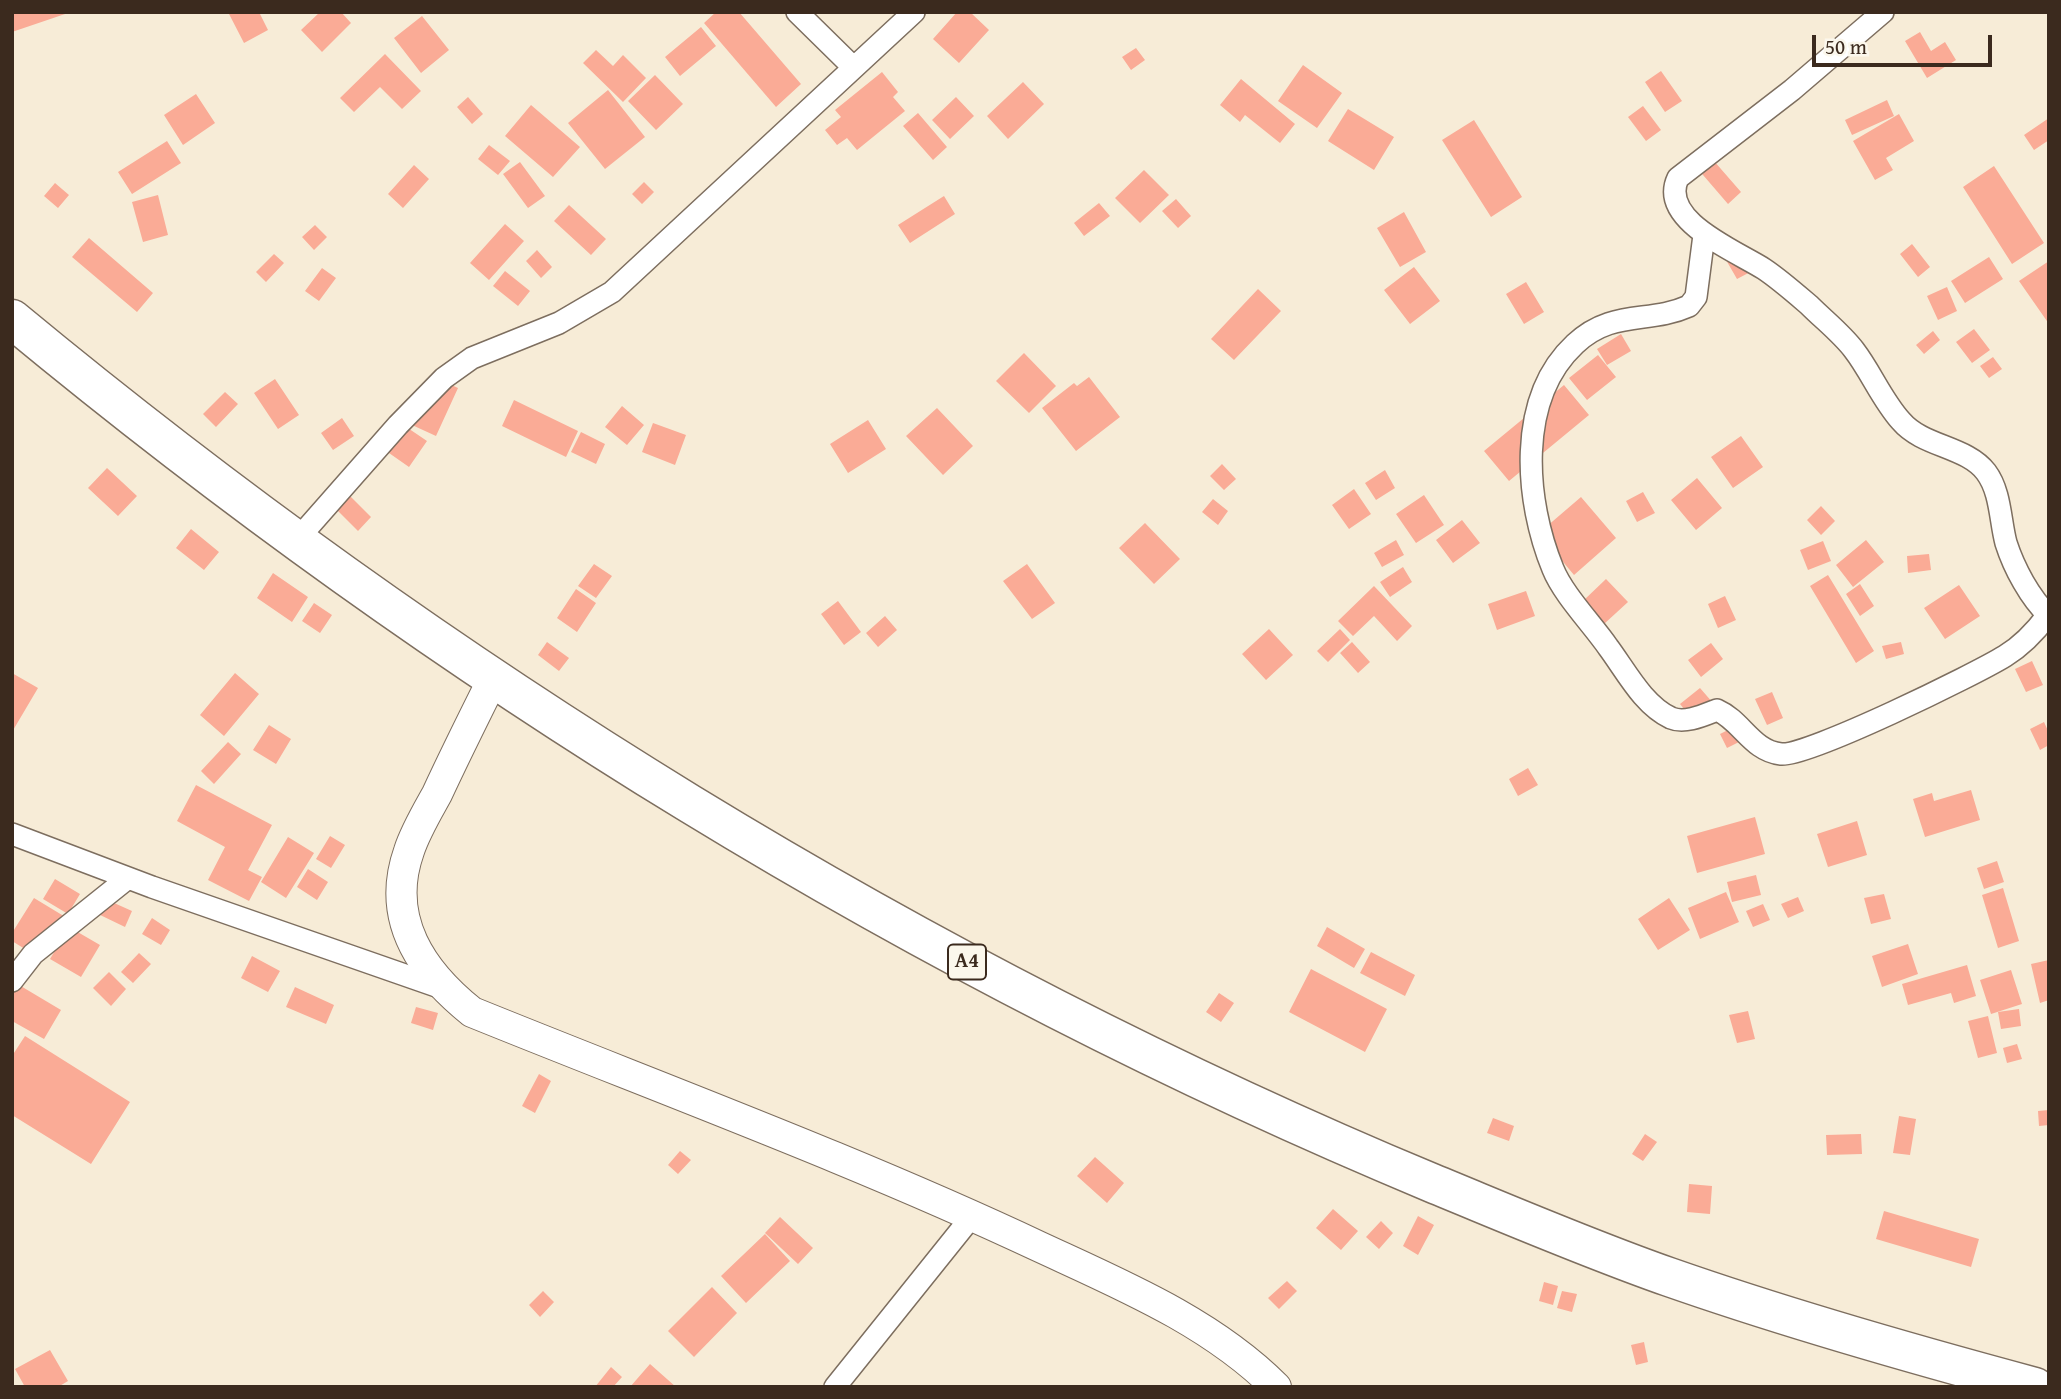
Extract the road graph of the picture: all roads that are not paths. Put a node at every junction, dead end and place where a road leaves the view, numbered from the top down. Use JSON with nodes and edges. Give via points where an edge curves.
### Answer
{"nodes":[{"id":1,"x":797,"y":12,"type":"edge"},
{"id":2,"x":914,"y":12,"type":"edge"},
{"id":3,"x":1883,"y":12,"type":"edge"},
{"id":4,"x":853,"y":67,"type":"junction"},
{"id":5,"x":1704,"y":235,"type":"junction"},
{"id":6,"x":12,"y":319,"type":"edge"},
{"id":7,"x":295,"y":542,"type":"junction"},
{"id":8,"x":2048,"y":616,"type":"edge"},
{"id":9,"x":493,"y":679,"type":"junction"},
{"id":10,"x":12,"y":834,"type":"edge"},
{"id":11,"x":128,"y":878,"type":"junction"},
{"id":12,"x":12,"y":981,"type":"edge"},
{"id":13,"x":442,"y":988,"type":"junction"},
{"id":14,"x":972,"y":1215,"type":"junction"},
{"id":15,"x":835,"y":1387,"type":"edge"},
{"id":16,"x":1276,"y":1387,"type":"edge"},
{"id":17,"x":2035,"y":1387,"type":"edge"}],
"edges":[{"from":1,"to":4,"type":"street"},
{"from":2,"to":4,"type":"street"},
{"from":3,"to":5,"type":"street","via":[[1678,178],[1674,200]]},
{"from":4,"to":7,"type":"street","via":[[612,292],[559,323],[472,358],[444,378]]},
{"from":5,"to":8,"type":"street","via":[[1765,269],[1804,301],[1853,348],[1901,422],[1921,438],[1986,472],[2007,545],[2024,583]]},
{"from":5,"to":8,"type":"street","via":[[1696,296],[1689,306],[1602,324],[1576,343],[1556,365],[1544,390],[1535,429],[1530,484],[1554,571],[1644,697],[1672,719],[1717,710],[1730,715],[1768,752],[1785,755],[1808,749],[2005,657],[2029,639]]},
{"from":6,"to":7,"type":"highway","number":"A4","via":[[123,411]]},
{"from":7,"to":9,"type":"highway","number":"A4"},
{"from":9,"to":13,"type":"main road","via":[[408,852],[402,891],[405,926],[420,958]]},
{"from":9,"to":17,"type":"highway","number":"A4","via":[[690,805],[834,888],[1105,1035],[1268,1113],[1667,1276]]},
{"from":10,"to":11,"type":"street"},
{"from":11,"to":12,"type":"street","via":[[33,954]]},
{"from":11,"to":13,"type":"street"},
{"from":13,"to":14,"type":"main road","via":[[472,1012]]},
{"from":14,"to":15,"type":"street"},
{"from":14,"to":16,"type":"main road","via":[[1137,1292],[1214,1337]]}]}
